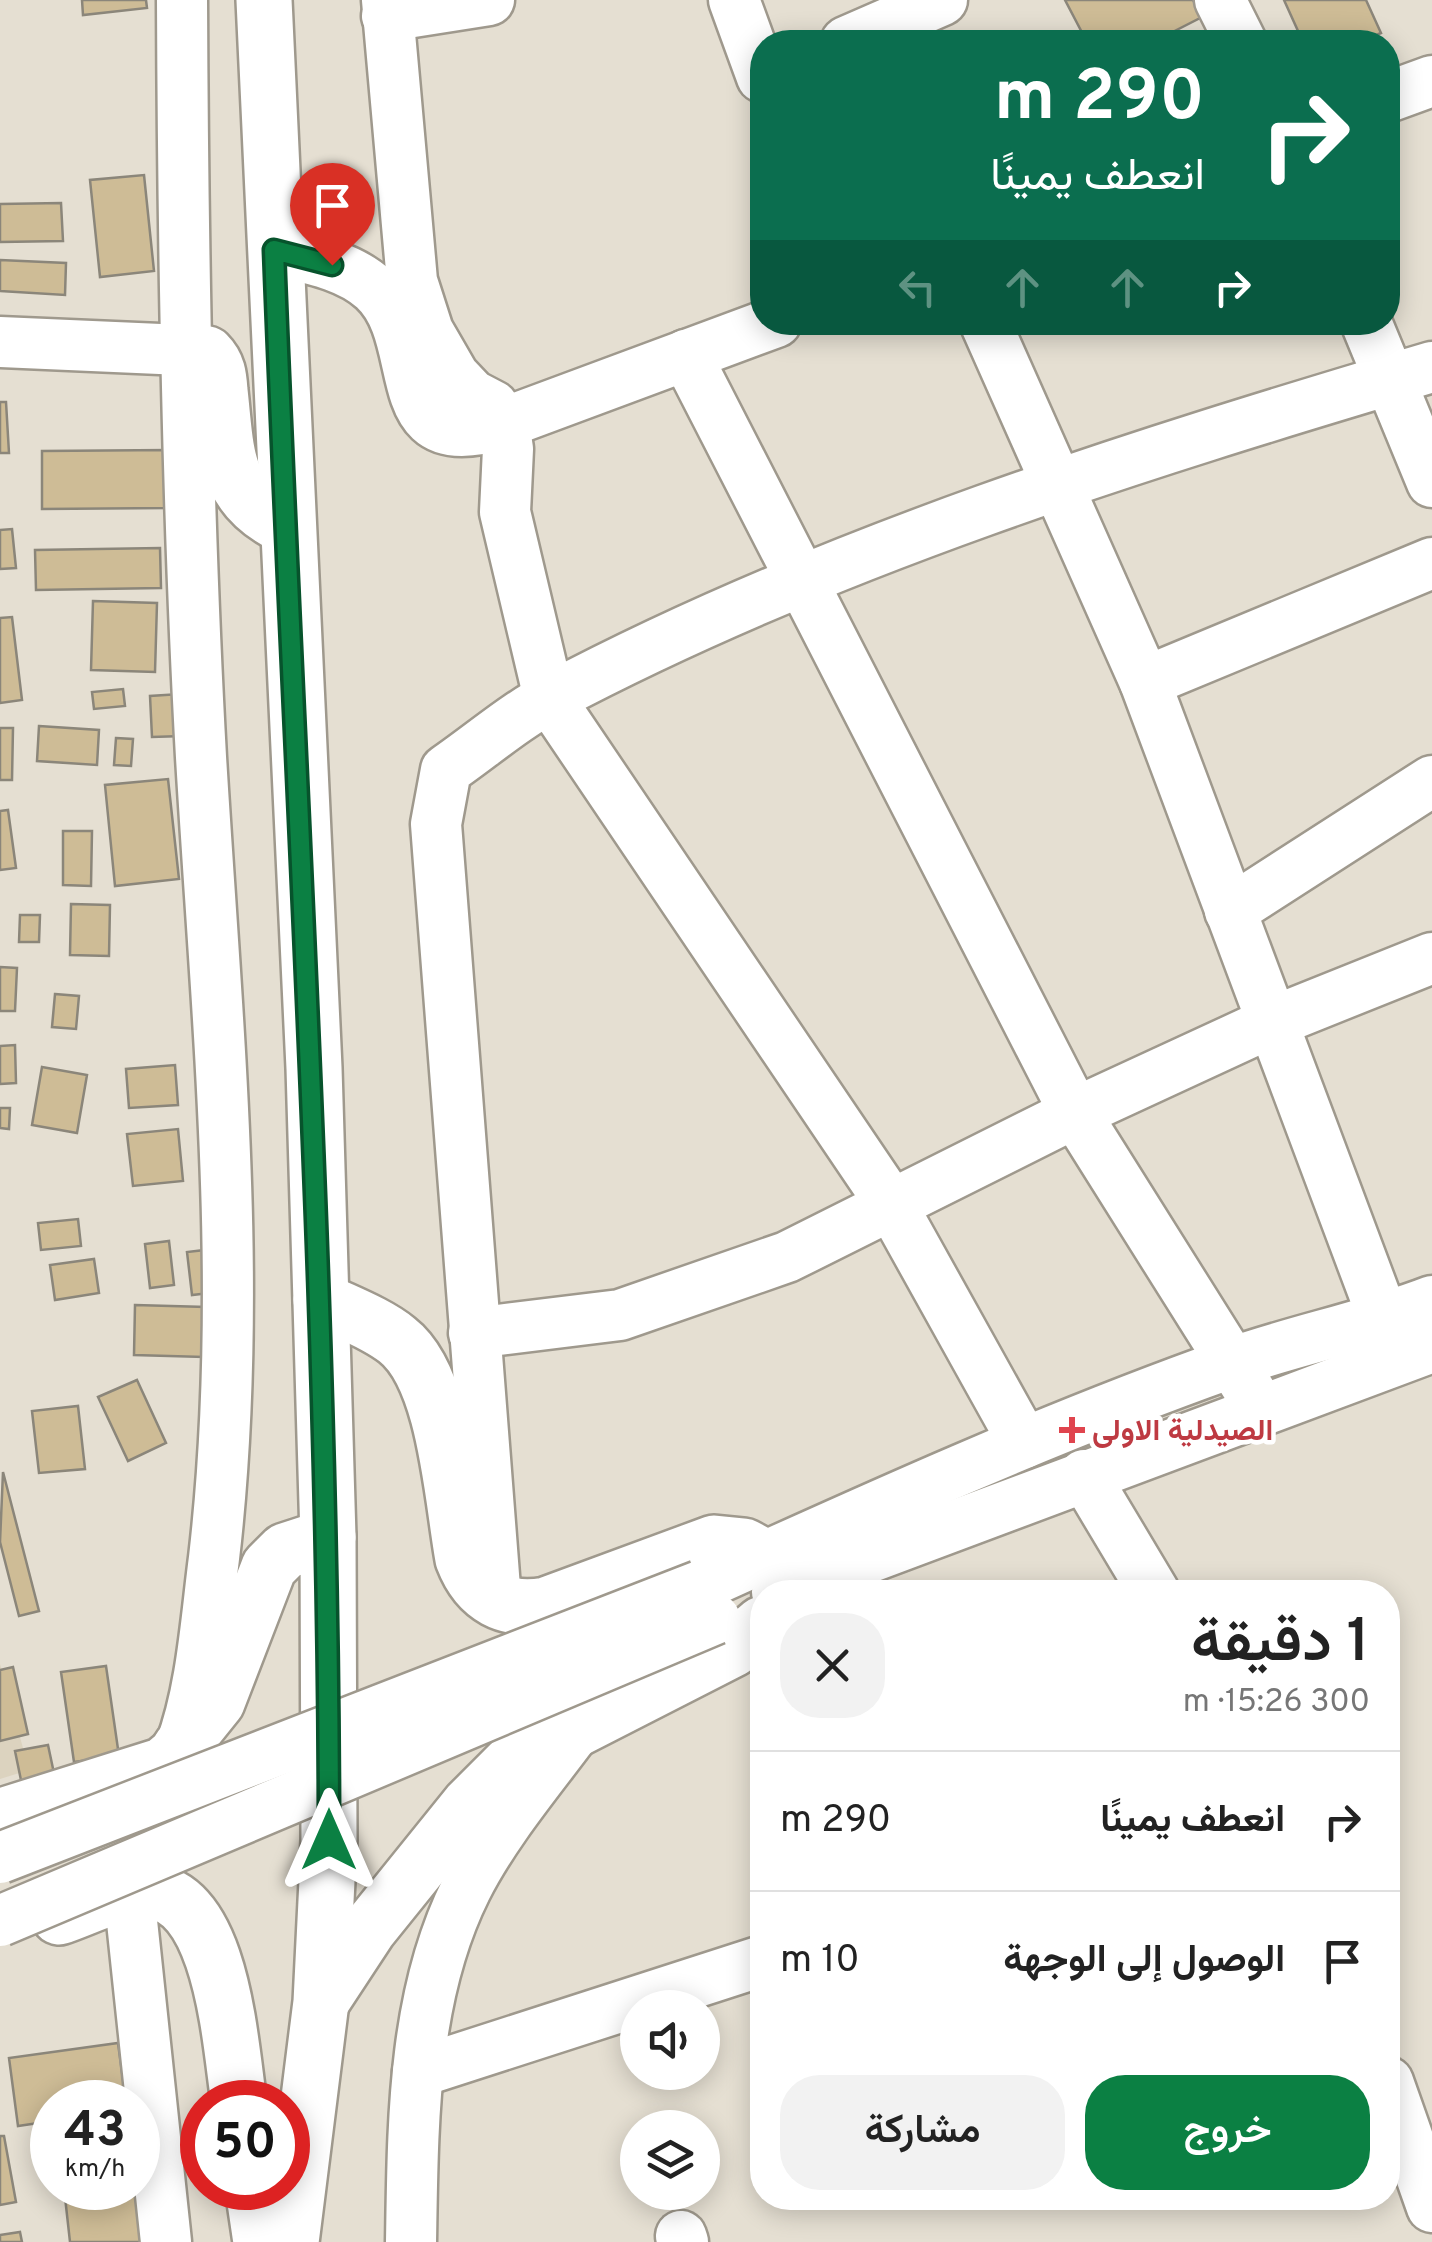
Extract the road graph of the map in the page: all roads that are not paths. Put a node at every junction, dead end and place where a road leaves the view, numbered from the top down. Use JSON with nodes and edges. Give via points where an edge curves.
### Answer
{"nodes":[{"id":1,"x":182,"y":0,"type":"edge"},
{"id":2,"x":264,"y":0,"type":"edge"},
{"id":3,"x":488,"y":0,"type":"edge"},
{"id":4,"x":734,"y":0,"type":"edge"},
{"id":5,"x":942,"y":0,"type":"edge"},
{"id":6,"x":1220,"y":0,"type":"edge"},
{"id":7,"x":387,"y":8,"type":"edge"},
{"id":8,"x":873,"y":30,"type":"edge"},
{"id":9,"x":1235,"y":30,"type":"edge"},
{"id":10,"x":750,"y":44,"type":"edge"},
{"id":11,"x":1432,"y":81,"type":"edge"},
{"id":12,"x":1400,"y":93,"type":"edge"},
{"id":13,"x":274,"y":250,"type":"junction"},
{"id":14,"x":750,"y":332,"type":"edge"},
{"id":15,"x":991,"y":335,"type":"edge"},
{"id":16,"x":1377,"y":335,"type":"edge"},
{"id":17,"x":0,"y":342,"type":"edge"},
{"id":18,"x":183,"y":350,"type":"junction"},
{"id":19,"x":686,"y":355,"type":"junction"},
{"id":20,"x":1411,"y":373,"type":"edge"},
{"id":21,"x":504,"y":423,"type":"junction"},
{"id":22,"x":1432,"y":482,"type":"edge"},
{"id":23,"x":1058,"y":487,"type":"junction"},
{"id":24,"x":285,"y":526,"type":"junction"},
{"id":25,"x":1432,"y":563,"type":"edge"},
{"id":26,"x":799,"y":582,"type":"junction"},
{"id":27,"x":1145,"y":682,"type":"junction"},
{"id":28,"x":550,"y":698,"type":"junction"},
{"id":29,"x":1432,"y":781,"type":"edge"},
{"id":30,"x":1230,"y":912,"type":"junction"},
{"id":31,"x":1432,"y":958,"type":"edge"},
{"id":32,"x":1270,"y":1023,"type":"junction"},
{"id":33,"x":1075,"y":1113,"type":"junction"},
{"id":34,"x":891,"y":1204,"type":"junction"},
{"id":35,"x":321,"y":1300,"type":"junction"},
{"id":36,"x":1432,"y":1300,"type":"edge"},
{"id":37,"x":1384,"y":1320,"type":"junction"},
{"id":38,"x":474,"y":1333,"type":"junction"},
{"id":39,"x":1432,"y":1347,"type":"edge"},
{"id":40,"x":1231,"y":1363,"type":"junction"},
{"id":41,"x":1261,"y":1409,"type":"junction"},
{"id":42,"x":1024,"y":1443,"type":"junction"},
{"id":43,"x":1084,"y":1475,"type":"junction"},
{"id":44,"x":328,"y":1537,"type":"junction"},
{"id":45,"x":752,"y":1580,"type":"edge"},
{"id":46,"x":782,"y":1580,"type":"edge"},
{"id":47,"x":796,"y":1580,"type":"edge"},
{"id":48,"x":1147,"y":1580,"type":"edge"},
{"id":49,"x":750,"y":1597,"type":"edge"},
{"id":50,"x":750,"y":1597,"type":"edge"},
{"id":51,"x":496,"y":1601,"type":"junction"},
{"id":52,"x":750,"y":1607,"type":"edge"},
{"id":53,"x":580,"y":1724,"type":"junction"},
{"id":54,"x":180,"y":1748,"type":"junction"},
{"id":55,"x":0,"y":1814,"type":"edge"},
{"id":56,"x":0,"y":1858,"type":"edge"},
{"id":57,"x":129,"y":1893,"type":"junction"},
{"id":58,"x":0,"y":1921,"type":"edge"},
{"id":59,"x":0,"y":1938,"type":"edge"},
{"id":60,"x":750,"y":1964,"type":"edge"},
{"id":61,"x":321,"y":2002,"type":"junction"},
{"id":62,"x":418,"y":2072,"type":"junction"},
{"id":63,"x":235,"y":2080,"type":"edge"},
{"id":64,"x":1405,"y":2091,"type":"edge"},
{"id":65,"x":1432,"y":2207,"type":"edge"},
{"id":66,"x":256,"y":2210,"type":"edge"},
{"id":67,"x":166,"y":2242,"type":"edge"},
{"id":68,"x":261,"y":2242,"type":"edge"},
{"id":69,"x":291,"y":2242,"type":"edge"},
{"id":70,"x":411,"y":2242,"type":"edge"}],
"edges":[{"from":1,"to":18,"type":"street"},
{"from":2,"to":13,"type":"main road"},
{"from":3,"to":7,"type":"street"},
{"from":4,"to":10,"type":"street"},
{"from":5,"to":8,"type":"street"},
{"from":6,"to":9,"type":"street"},
{"from":7,"to":21,"type":"street","via":[[407,256],[418,306],[454,376]]},
{"from":11,"to":12,"type":"street"},
{"from":13,"to":21,"type":"street","via":[[332,265],[375,289],[400,340],[414,399],[428,418],[448,431],[471,434]]},
{"from":13,"to":24,"type":"main road"},
{"from":14,"to":19,"type":"street"},
{"from":15,"to":23,"type":"street"},
{"from":16,"to":20,"type":"street"},
{"from":17,"to":18,"type":"street"},
{"from":18,"to":24,"type":"main road","via":[[207,354],[217,367],[236,484],[249,502]]},
{"from":18,"to":54,"type":"street","via":[[229,1206],[230,1338],[208,1604]]},
{"from":19,"to":21,"type":"street"},
{"from":19,"to":26,"type":"street"},
{"from":20,"to":22,"type":"street"},
{"from":20,"to":23,"type":"street"},
{"from":21,"to":28,"type":"street","via":[[505,512]]},
{"from":23,"to":26,"type":"street"},
{"from":23,"to":27,"type":"street"},
{"from":24,"to":35,"type":"main road"},
{"from":25,"to":27,"type":"street"},
{"from":26,"to":28,"type":"street"},
{"from":26,"to":33,"type":"street"},
{"from":27,"to":30,"type":"street"},
{"from":28,"to":34,"type":"street"},
{"from":28,"to":38,"type":"street","via":[[446,770],[437,806]]},
{"from":29,"to":30,"type":"street"},
{"from":30,"to":32,"type":"street"},
{"from":31,"to":32,"type":"street"},
{"from":32,"to":33,"type":"street"},
{"from":32,"to":37,"type":"street"},
{"from":33,"to":34,"type":"street"},
{"from":33,"to":40,"type":"street"},
{"from":34,"to":38,"type":"street","via":[[787,1256],[620,1315]]},
{"from":34,"to":42,"type":"street"},
{"from":35,"to":44,"type":"main road"},
{"from":35,"to":51,"type":"main road","via":[[396,1339],[414,1358],[434,1405],[463,1559]]},
{"from":36,"to":37,"type":"street"},
{"from":37,"to":40,"type":"street"},
{"from":38,"to":51,"type":"street"},
{"from":39,"to":41,"type":"street"},
{"from":40,"to":41,"type":"street"},
{"from":40,"to":42,"type":"street"},
{"from":41,"to":43,"type":"street"},
{"from":42,"to":46,"type":"street"},
{"from":43,"to":47,"type":"street"},
{"from":43,"to":48,"type":"street"},
{"from":44,"to":54,"type":"main road","via":[[285,1551],[269,1567],[217,1702]]},
{"from":44,"to":61,"type":"main road","via":[[329,1840]]},
{"from":45,"to":51,"type":"main road","via":[[744,1546],[714,1542],[546,1605]]},
{"from":49,"to":56,"type":"street","bridge":true},
{"from":50,"to":58,"type":"street","bridge":true},
{"from":52,"to":53,"type":"main road","via":[[733,1648]]},
{"from":53,"to":61,"type":"main road","via":[[494,1778],[369,1929]]},
{"from":53,"to":62,"type":"street","via":[[467,1888],[442,1947]]},
{"from":54,"to":55,"type":"street","via":[[162,1763]]},
{"from":57,"to":59,"type":"main road"},
{"from":57,"to":63,"type":"main road","via":[[170,1896],[201,1924]]},
{"from":57,"to":67,"type":"street"},
{"from":60,"to":62,"type":"street"},
{"from":61,"to":69,"type":"main road"},
{"from":62,"to":70,"type":"street"},
{"from":64,"to":65,"type":"street"},
{"from":66,"to":68,"type":"main road"}]}
